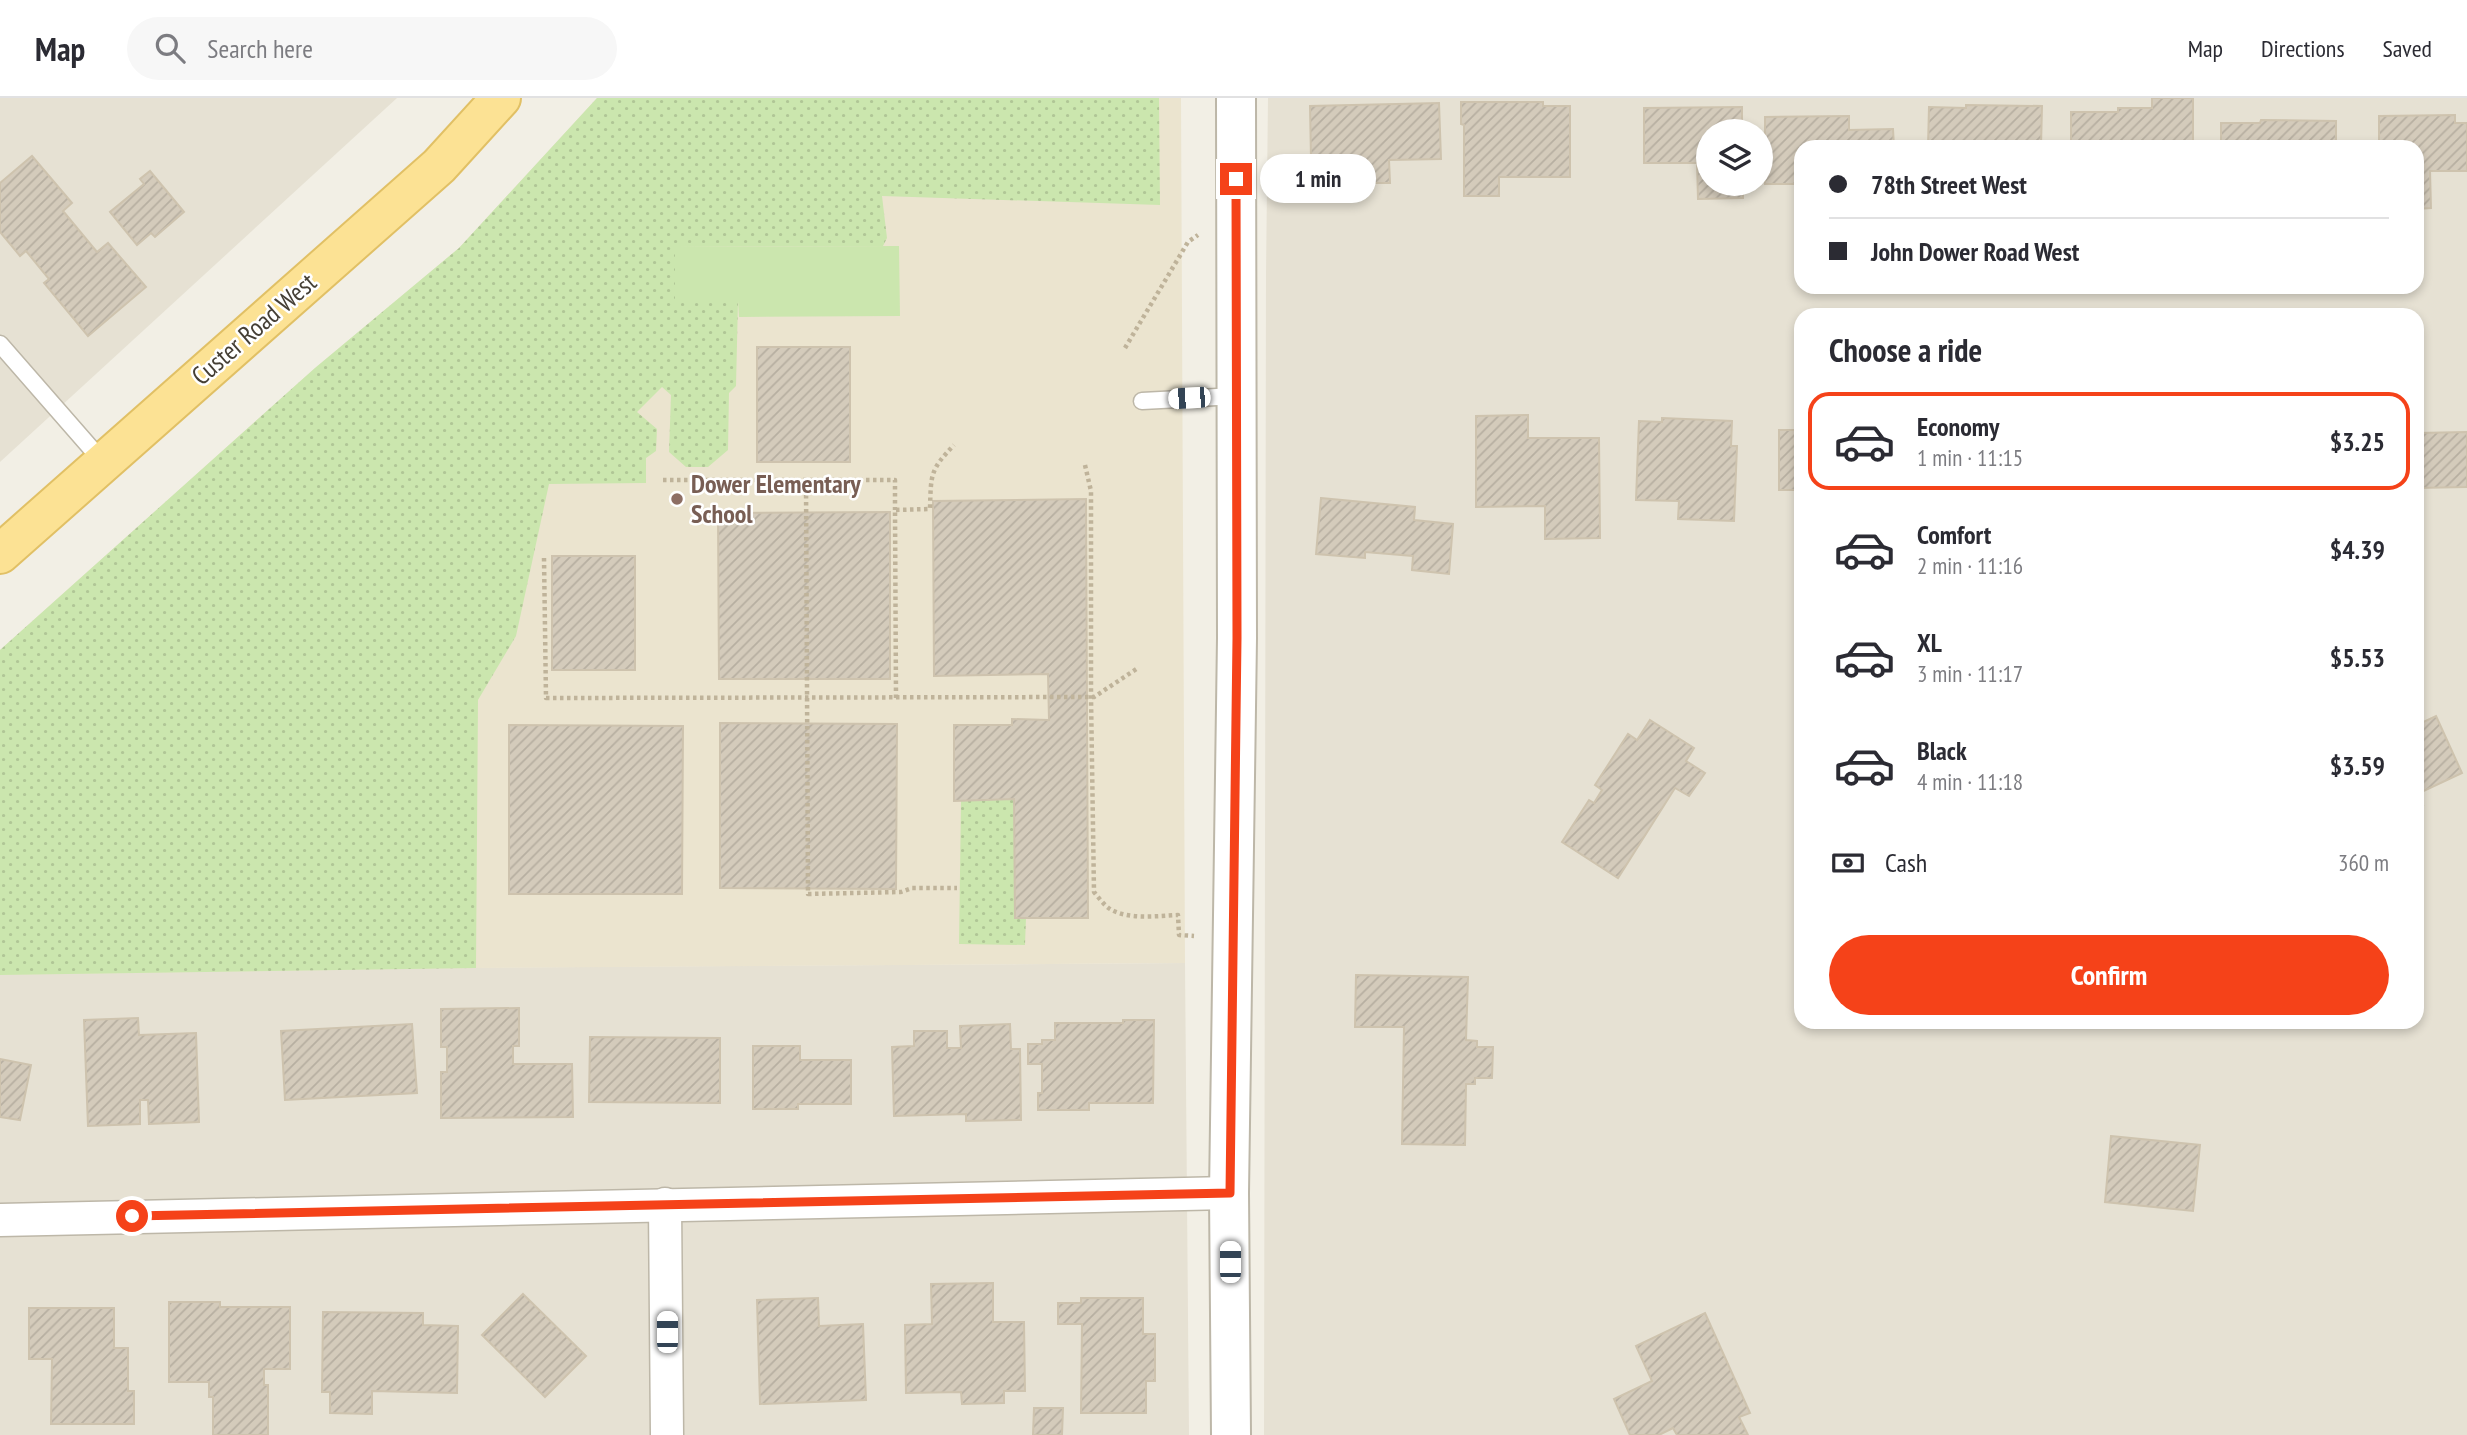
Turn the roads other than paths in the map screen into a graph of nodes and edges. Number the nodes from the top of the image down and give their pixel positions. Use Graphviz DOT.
graph roads {
  1 [pos="501,98"];
  2 [pos="1236,98"];
  3 [pos="0,344"];
  4 [pos="1236,396"];
  5 [pos="1142,401"];
  6 [pos="103,462"];
  7 [pos="0,554"];
  8 [pos="1230,1193"];
  9 [pos="665,1204"];
  10 [pos="0,1220"];
  11 [pos="667,1435"];
  12 [pos="1231,1435"];
  1 -- 6 [label="main road, Custer Road West"];
  2 -- 4 [label="street"];
  3 -- 6 [label="lane"];
  4 -- 5 [label="lane"];
  4 -- 8 [label="street"];
  6 -- 7 [label="main road, Custer Road West"];
  8 -- 9 [label="street"];
  8 -- 12 [label="street"];
  9 -- 10 [label="street"];
  9 -- 11 [label="street"];
}
